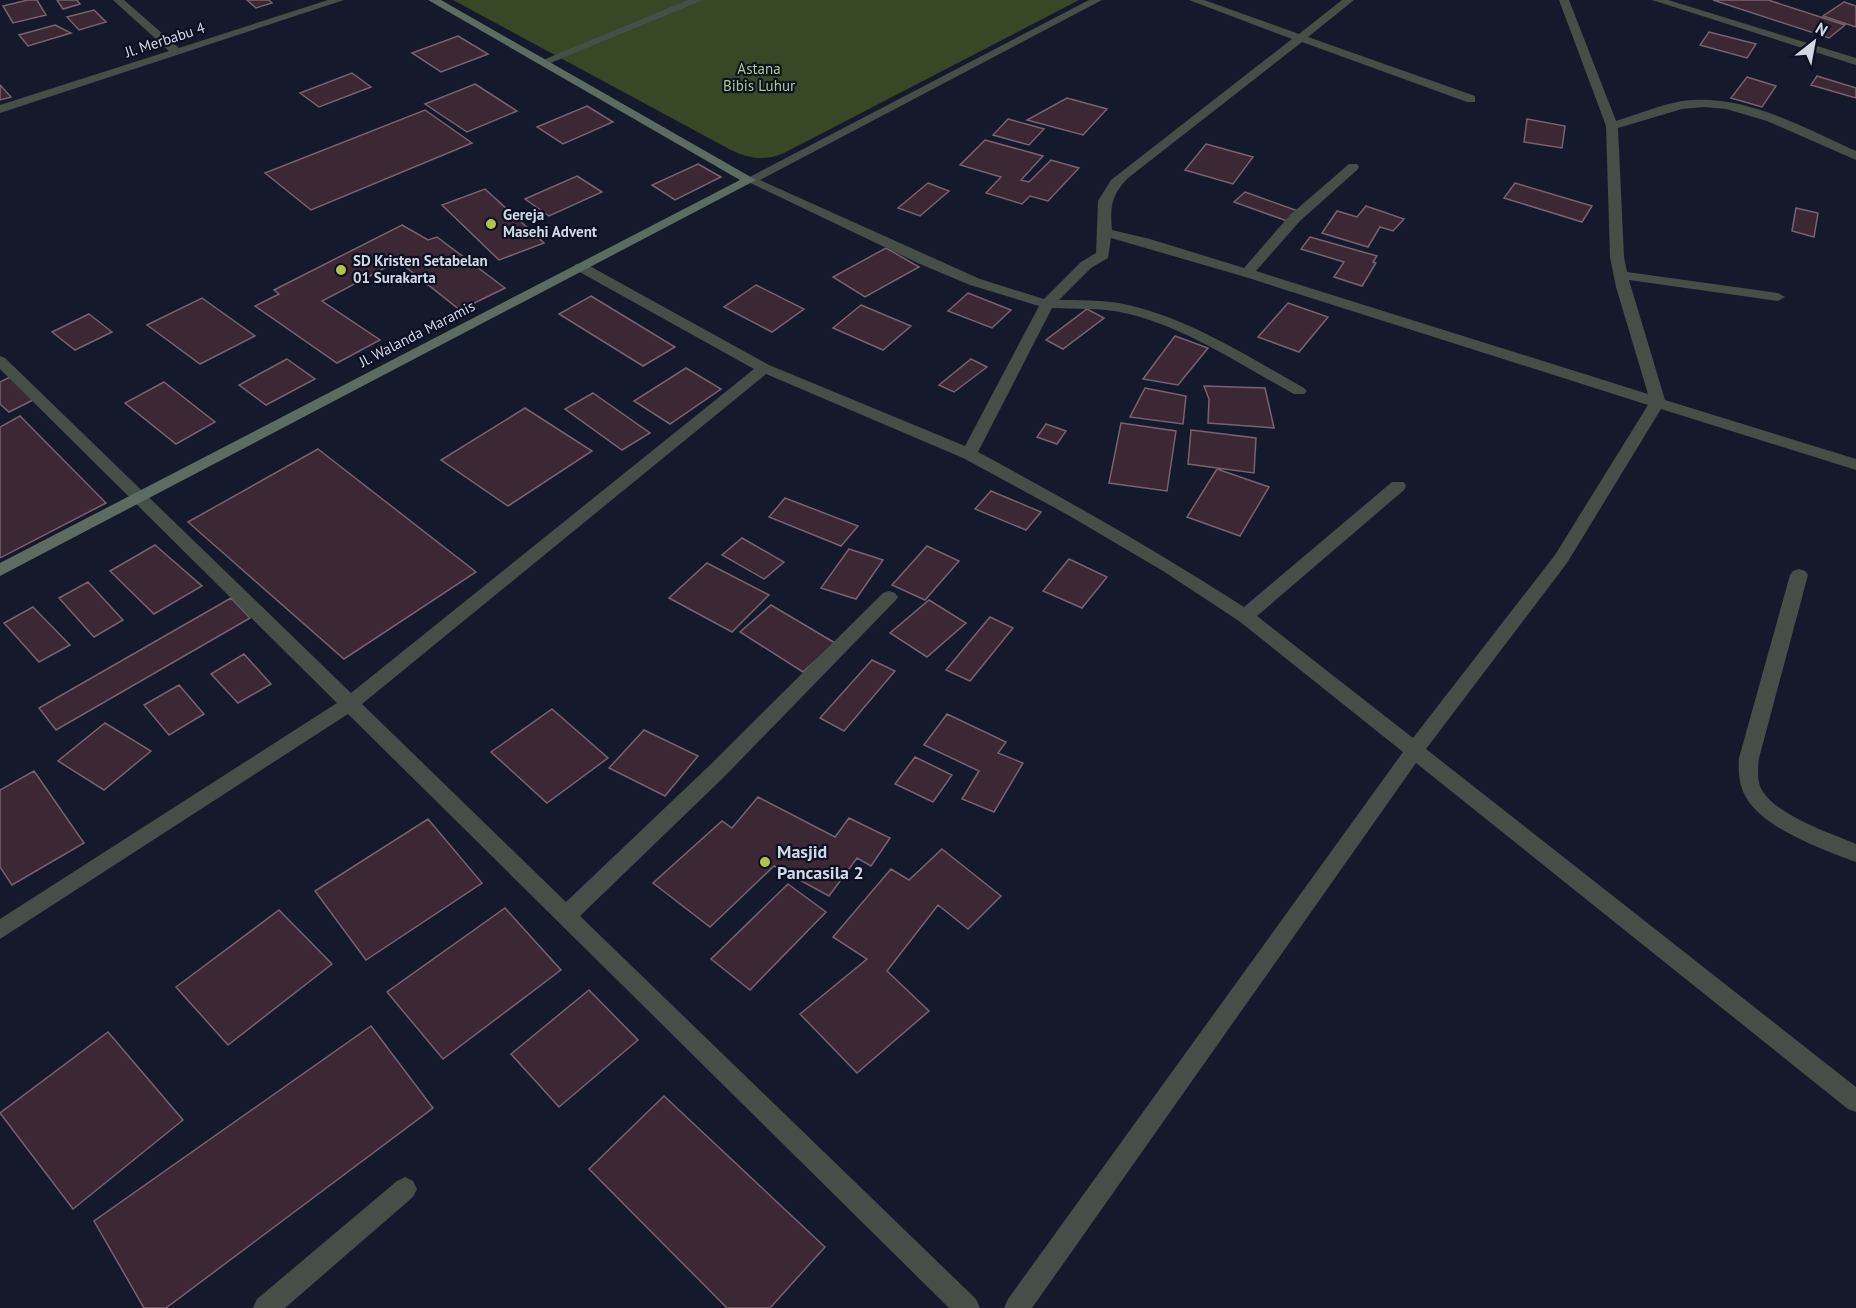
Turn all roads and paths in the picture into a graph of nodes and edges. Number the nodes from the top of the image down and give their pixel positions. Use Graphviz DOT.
graph roads {
  1 [pos="118,0"];
  2 [pos="339,0"];
  3 [pos="432,0"];
  4 [pos="698,0"];
  5 [pos="1097,0"];
  6 [pos="1194,0"];
  7 [pos="1349,0"];
  8 [pos="1564,0"];
  9 [pos="1657,0"];
  10 [pos="1299,38"];
  11 [pos="177,52"];
  12 [pos="1854,60"];
  13 [pos="544,62"];
  14 [pos="1471,99"];
  15 [pos="0,109"];
  16 [pos="1612,126"];
  17 [pos="1856,156"];
  18 [pos="1353,167"];
  19 [pos="750,180"];
  20 [pos="1105,233"];
  21 [pos="581,267"];
  22 [pos="1247,273"];
  23 [pos="1621,275"];
  24 [pos="1778,297"];
  25 [pos="1047,304"];
  26 [pos="0,361"];
  27 [pos="764,368"];
  28 [pos="1299,391"];
  29 [pos="1658,401"];
  30 [pos="969,454"];
  31 [pos="1856,465"];
  32 [pos="1398,486"];
  33 [pos="140,496"];
  34 [pos="0,570"];
  35 [pos="1799,574"];
  36 [pos="889,597"];
  37 [pos="1245,616"];
  38 [pos="351,703"];
  39 [pos="1414,751"];
  40 [pos="1856,854"];
  41 [pos="567,915"];
  42 [pos="0,930"];
  43 [pos="1856,1101"];
  44 [pos="405,1189"];
  45 [pos="266,1308"];
  46 [pos="967,1308"];
  47 [pos="1017,1308"];
  1 -- 11 [label="street"];
  2 -- 11 [label="street, Jl. Merbabu 4"];
  3 -- 13 [label="street"];
  4 -- 13 [label="street"];
  5 -- 19 [label="street"];
  6 -- 10 [label="street"];
  7 -- 10 [label="street"];
  8 -- 16 [label="street"];
  9 -- 12 [label="street"];
  10 -- 14 [label="street"];
  10 -- 20 [label="street"];
  11 -- 15 [label="street, Jl. Merbabu 4"];
  13 -- 19 [label="street"];
  16 -- 17 [label="street"];
  16 -- 23 [label="street"];
  18 -- 22 [label="street"];
  19 -- 21 [label="street, Jl. Walanda Maramis"];
  19 -- 25 [label="street"];
  20 -- 22 [label="street"];
  20 -- 25 [label="street"];
  21 -- 27 [label="street"];
  21 -- 33 [label="street, Jl. Walanda Maramis"];
  22 -- 29 [label="street"];
  23 -- 24 [label="street"];
  23 -- 29 [label="street"];
  25 -- 28 [label="street"];
  25 -- 30 [label="street"];
  26 -- 33 [label="street"];
  27 -- 30 [label="street"];
  27 -- 38 [label="street"];
  29 -- 31 [label="street"];
  29 -- 39 [label="street"];
  30 -- 37 [label="street"];
  32 -- 37 [label="street"];
  33 -- 34 [label="street, Jl. Walanda Maramis"];
  33 -- 38 [label="street"];
  35 -- 40 [label="street"];
  36 -- 41 [label="street"];
  37 -- 39 [label="street"];
  38 -- 41 [label="street"];
  38 -- 42 [label="street"];
  39 -- 43 [label="street"];
  39 -- 47 [label="street"];
  41 -- 46 [label="street"];
  44 -- 45 [label="street"];
}
